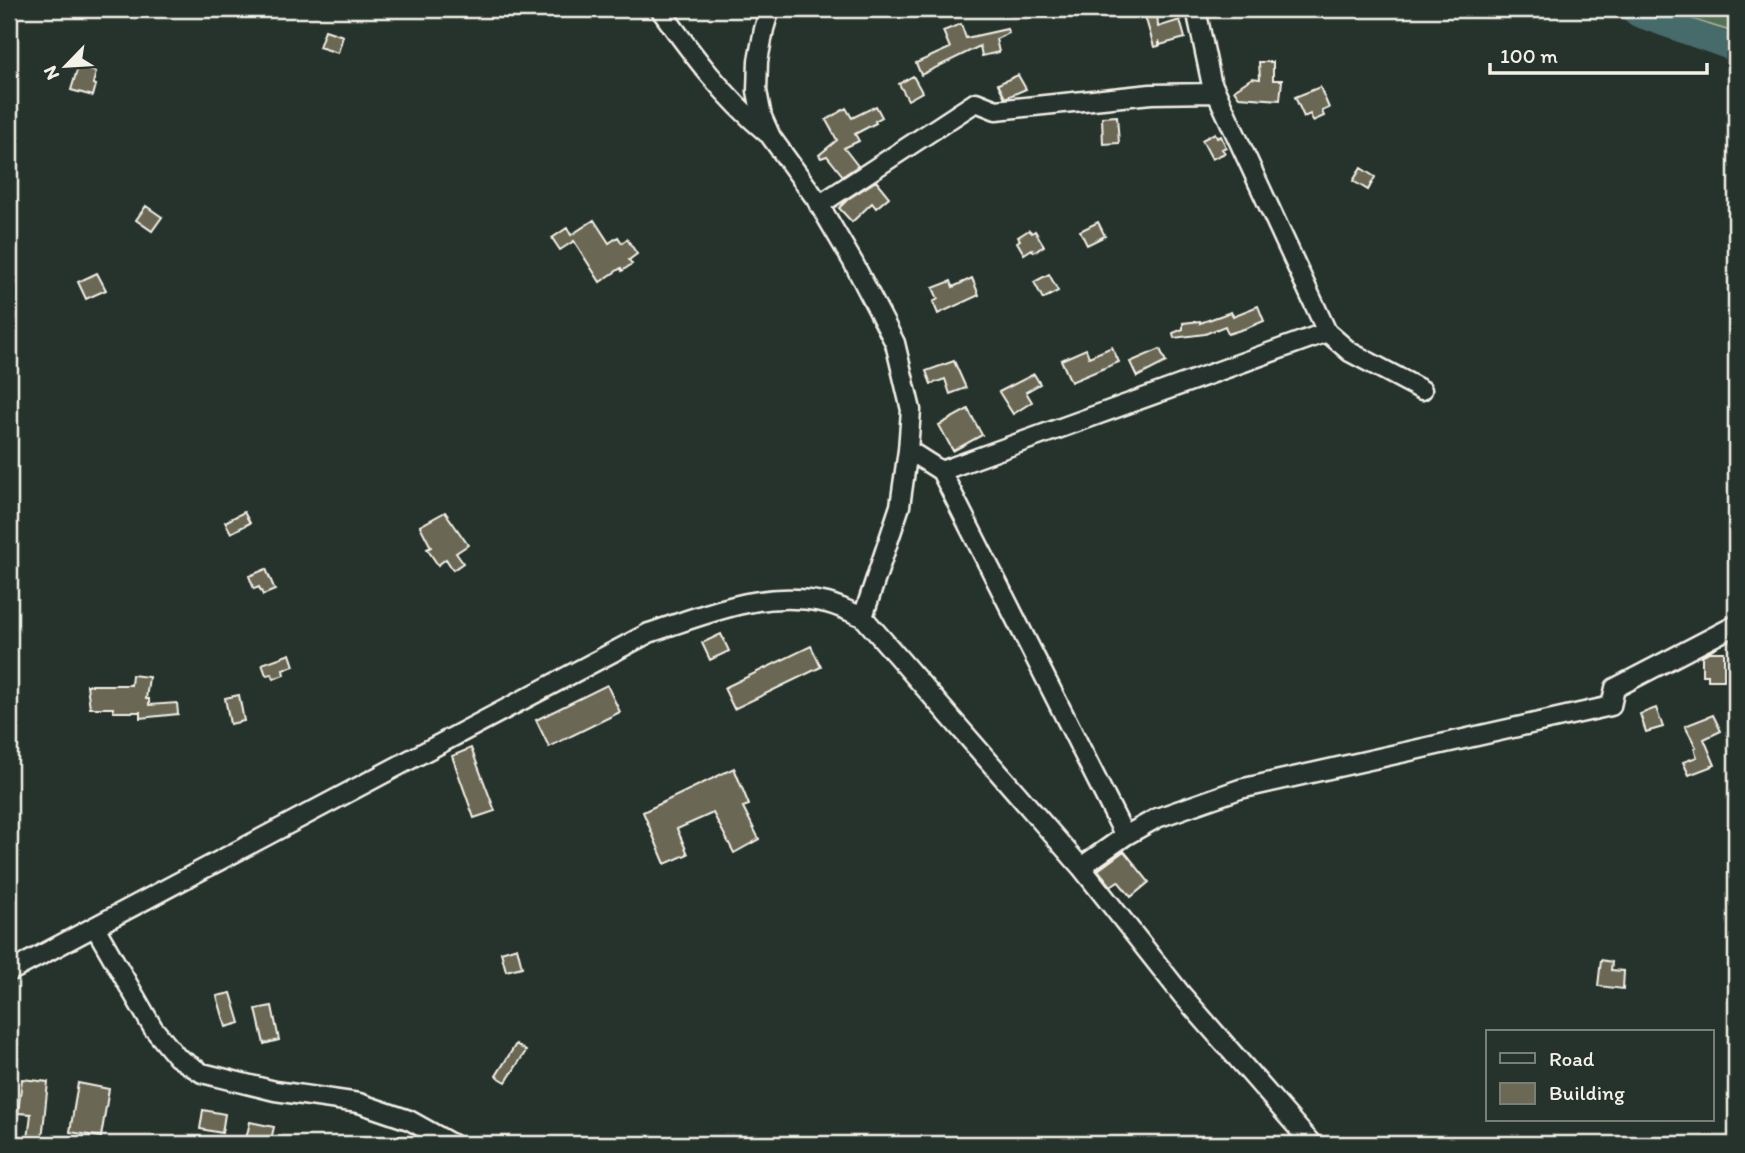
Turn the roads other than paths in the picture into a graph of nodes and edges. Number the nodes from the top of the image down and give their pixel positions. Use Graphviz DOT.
graph roads {
  1 [pos="660,9"];
  2 [pos="770,9"];
  3 [pos="1196,9"];
  4 [pos="1216,93"];
  5 [pos="771,137"];
  6 [pos="819,205"];
  7 [pos="1327,332"];
  8 [pos="1422,390"];
  9 [pos="908,450"];
  10 [pos="941,471"];
  11 [pos="863,617"];
  12 [pos="1736,625"];
  13 [pos="1125,836"];
  14 [pos="1081,867"];
  15 [pos="95,927"];
  16 [pos="9,972"];
  17 [pos="452,1144"];
  18 [pos="1312,1144"];
  1 -- 5 [label="street"];
  2 -- 5 [label="street"];
  3 -- 4 [label="street"];
  4 -- 6 [label="street"];
  4 -- 7 [label="street"];
  5 -- 6 [label="street"];
  6 -- 9 [label="street"];
  7 -- 8 [label="street"];
  7 -- 10 [label="street"];
  9 -- 10 [label="street"];
  9 -- 11 [label="street"];
  10 -- 13 [label="street"];
  11 -- 14 [label="street"];
  11 -- 15 [label="street"];
  12 -- 13 [label="street"];
  13 -- 14 [label="street"];
  14 -- 18 [label="street"];
  15 -- 16 [label="street"];
  15 -- 17 [label="street"];
}
